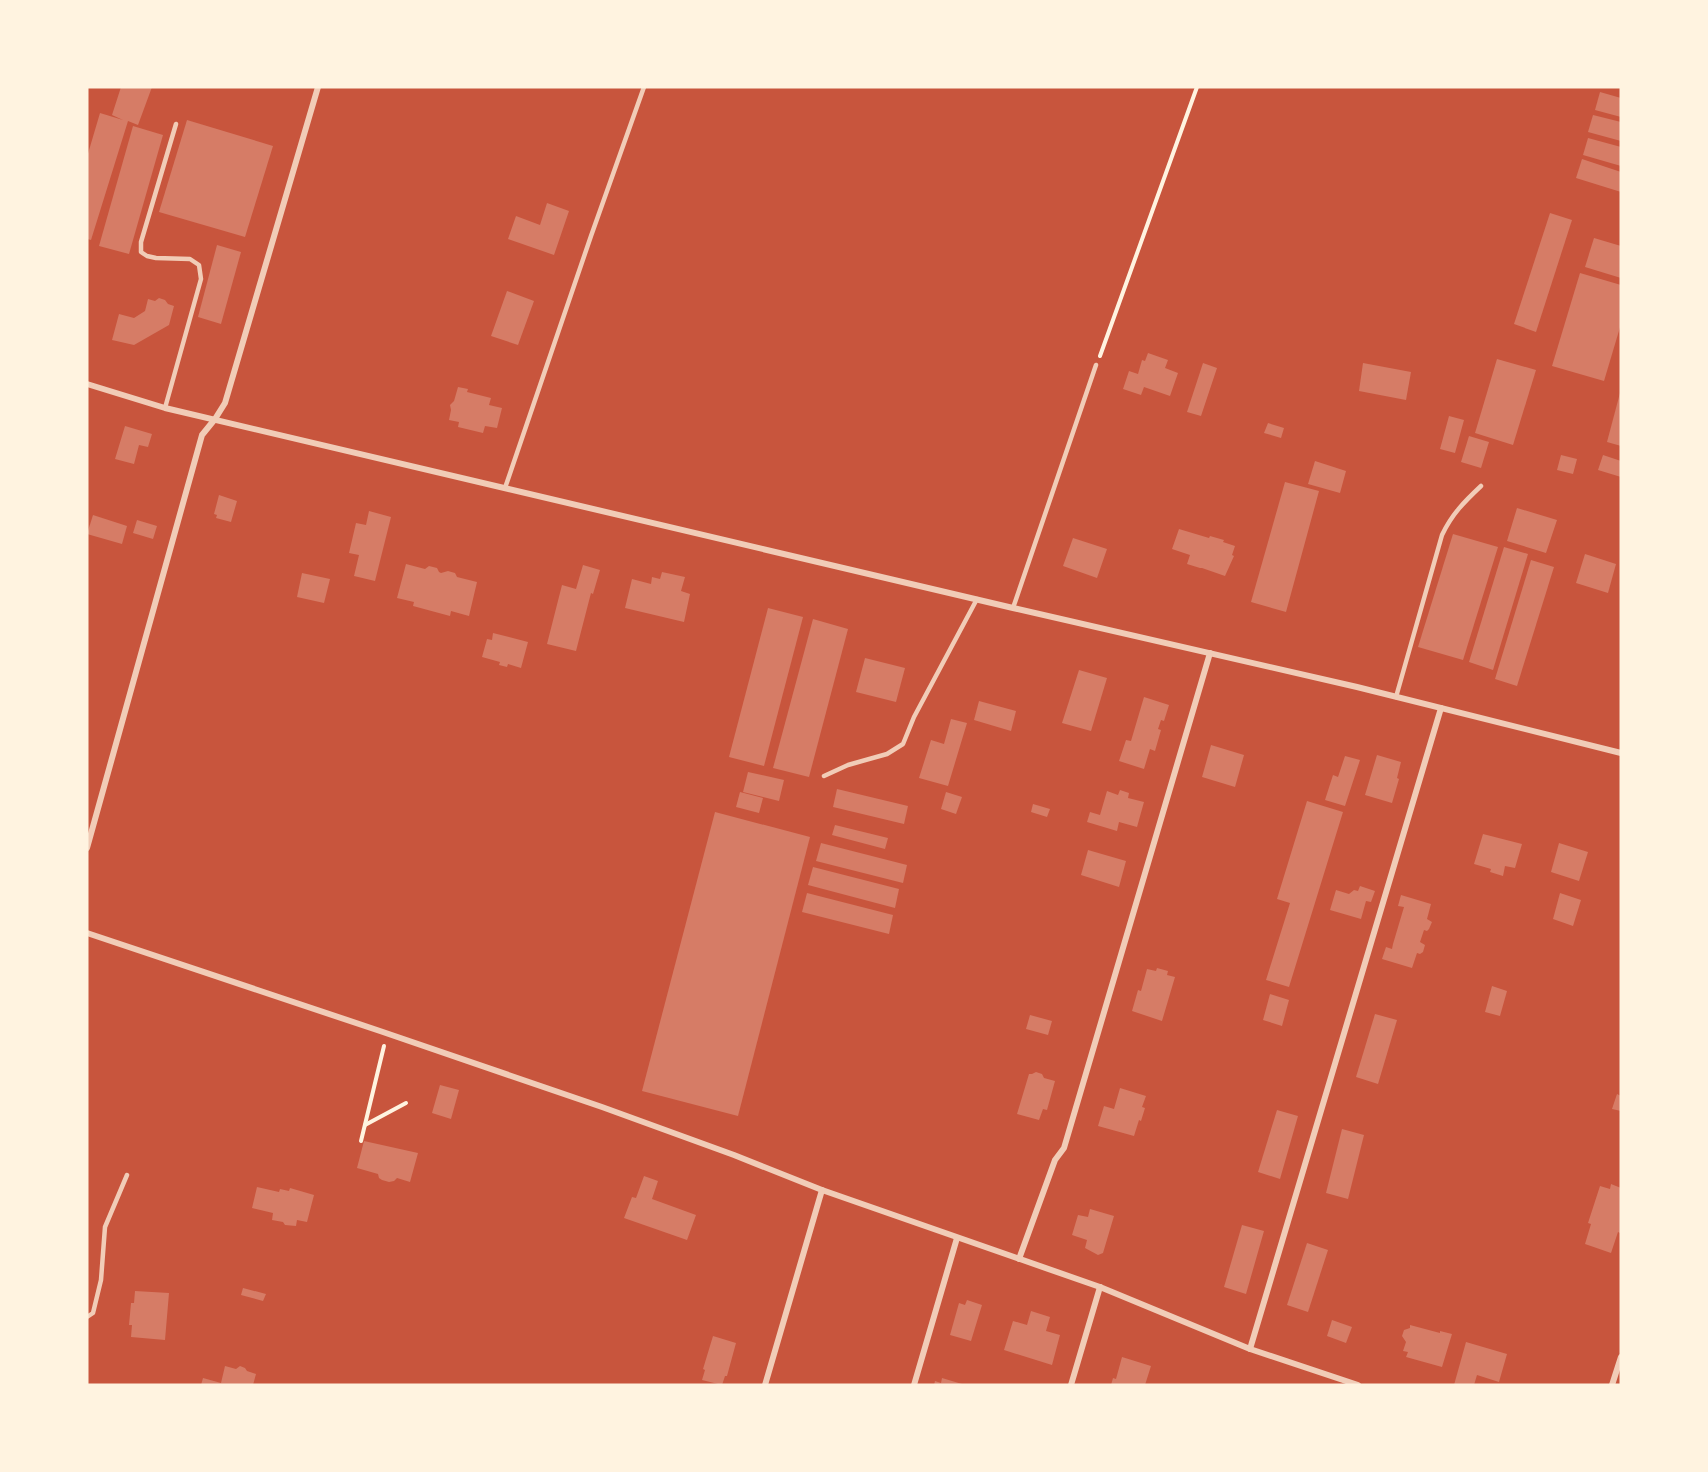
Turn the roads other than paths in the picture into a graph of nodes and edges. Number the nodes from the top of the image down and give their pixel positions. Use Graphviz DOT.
graph roads {
  1 [pos="318,87"];
  2 [pos="644,87"];
  3 [pos="176,124"];
  4 [pos="1096,365"];
  5 [pos="87,384"];
  6 [pos="165,408"];
  7 [pos="215,419"];
  8 [pos="1481,486"];
  9 [pos="505,488"];
  10 [pos="977,599"];
  11 [pos="1013,608"];
  12 [pos="1209,653"];
  13 [pos="1396,697"];
  14 [pos="1441,708"];
  15 [pos="1621,753"];
  16 [pos="824,777"];
  17 [pos="87,848"];
  18 [pos="87,933"];
  19 [pos="127,1175"];
  20 [pos="822,1190"];
  21 [pos="957,1238"];
  22 [pos="1019,1259"];
  23 [pos="1100,1287"];
  24 [pos="87,1317"];
  25 [pos="1250,1349"];
  26 [pos="1621,1357"];
  27 [pos="765,1385"];
  28 [pos="914,1385"];
  29 [pos="1071,1385"];
  30 [pos="1358,1385"];
  31 [pos="1612,1385"];
  1 -- 7 [label="street"];
  2 -- 9 [label="lane"];
  3 -- 6 [label="lane"];
  4 -- 11 [label="lane"];
  5 -- 6 [label="street"];
  6 -- 7 [label="street"];
  7 -- 9 [label="street"];
  7 -- 17 [label="street"];
  8 -- 13 [label="lane"];
  9 -- 10 [label="street"];
  10 -- 11 [label="street"];
  10 -- 16 [label="lane"];
  11 -- 12 [label="street"];
  12 -- 13 [label="street"];
  12 -- 22 [label="street"];
  13 -- 14 [label="street"];
  14 -- 15 [label="street"];
  14 -- 25 [label="street"];
  18 -- 20 [label="street"];
  19 -- 24 [label="lane"];
  20 -- 21 [label="street"];
  20 -- 27 [label="street"];
  21 -- 22 [label="street"];
  21 -- 28 [label="street"];
  22 -- 23 [label="street"];
  23 -- 25 [label="street"];
  23 -- 29 [label="street"];
  25 -- 30 [label="street"];
  26 -- 31 [label="street"];
}
